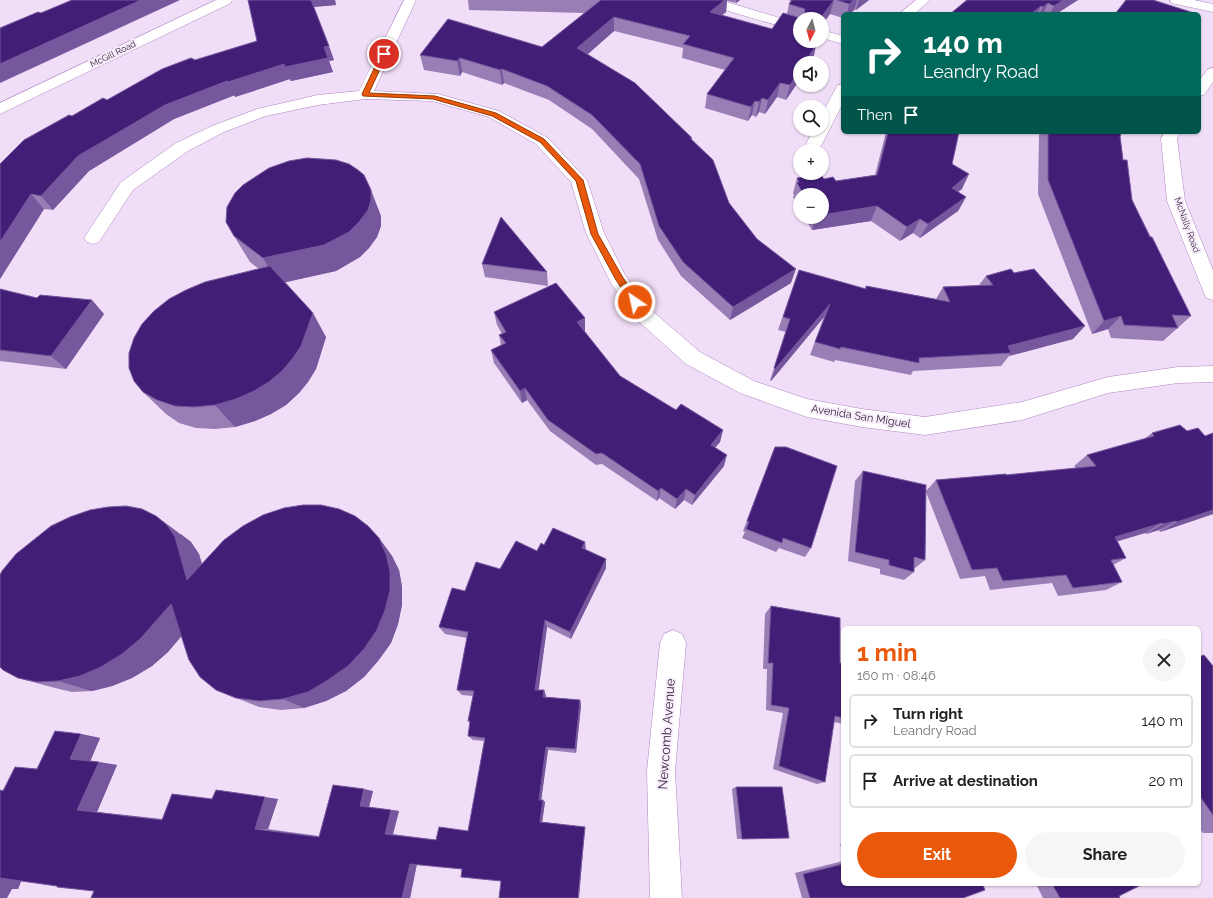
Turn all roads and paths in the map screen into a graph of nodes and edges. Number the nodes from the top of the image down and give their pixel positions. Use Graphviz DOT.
graph roads {
  1 [pos="226,0"];
  2 [pos="410,0"];
  3 [pos="706,0"];
  4 [pos="924,0"];
  5 [pos="1176,0"];
  6 [pos="1213,8"];
  7 [pos="909,12"];
  8 [pos="793,26"];
  9 [pos="829,36"];
  10 [pos="841,39"];
  11 [pos="1213,72"];
  12 [pos="1201,89"];
  13 [pos="841,92"];
  14 [pos="365,94"];
  15 [pos="1201,97"];
  16 [pos="1213,101"];
  17 [pos="0,109"];
  18 [pos="1172,134"];
  19 [pos="814,144"];
  20 [pos="93,238"];
  21 [pos="1213,293"];
  22 [pos="1213,374"];
  23 [pos="673,643"];
  24 [pos="666,898"];
  1 -- 17 [label="street, McGill Road"];
  2 -- 14 [label="street"];
  3 -- 8 [label="street"];
  4 -- 7 [label="street"];
  5 -- 6 [label="street"];
  9 -- 10 [label="street"];
  11 -- 12 [label="street"];
  13 -- 19 [label="street"];
  14 -- 20 [label="street, Avenida San Miguel"];
  14 -- 22 [label="street, Avenida San Miguel"];
  15 -- 16 [label="street"];
  18 -- 21 [label="street, McNally Road"];
  23 -- 24 [label="street, Newcomb Avenue"];
}
